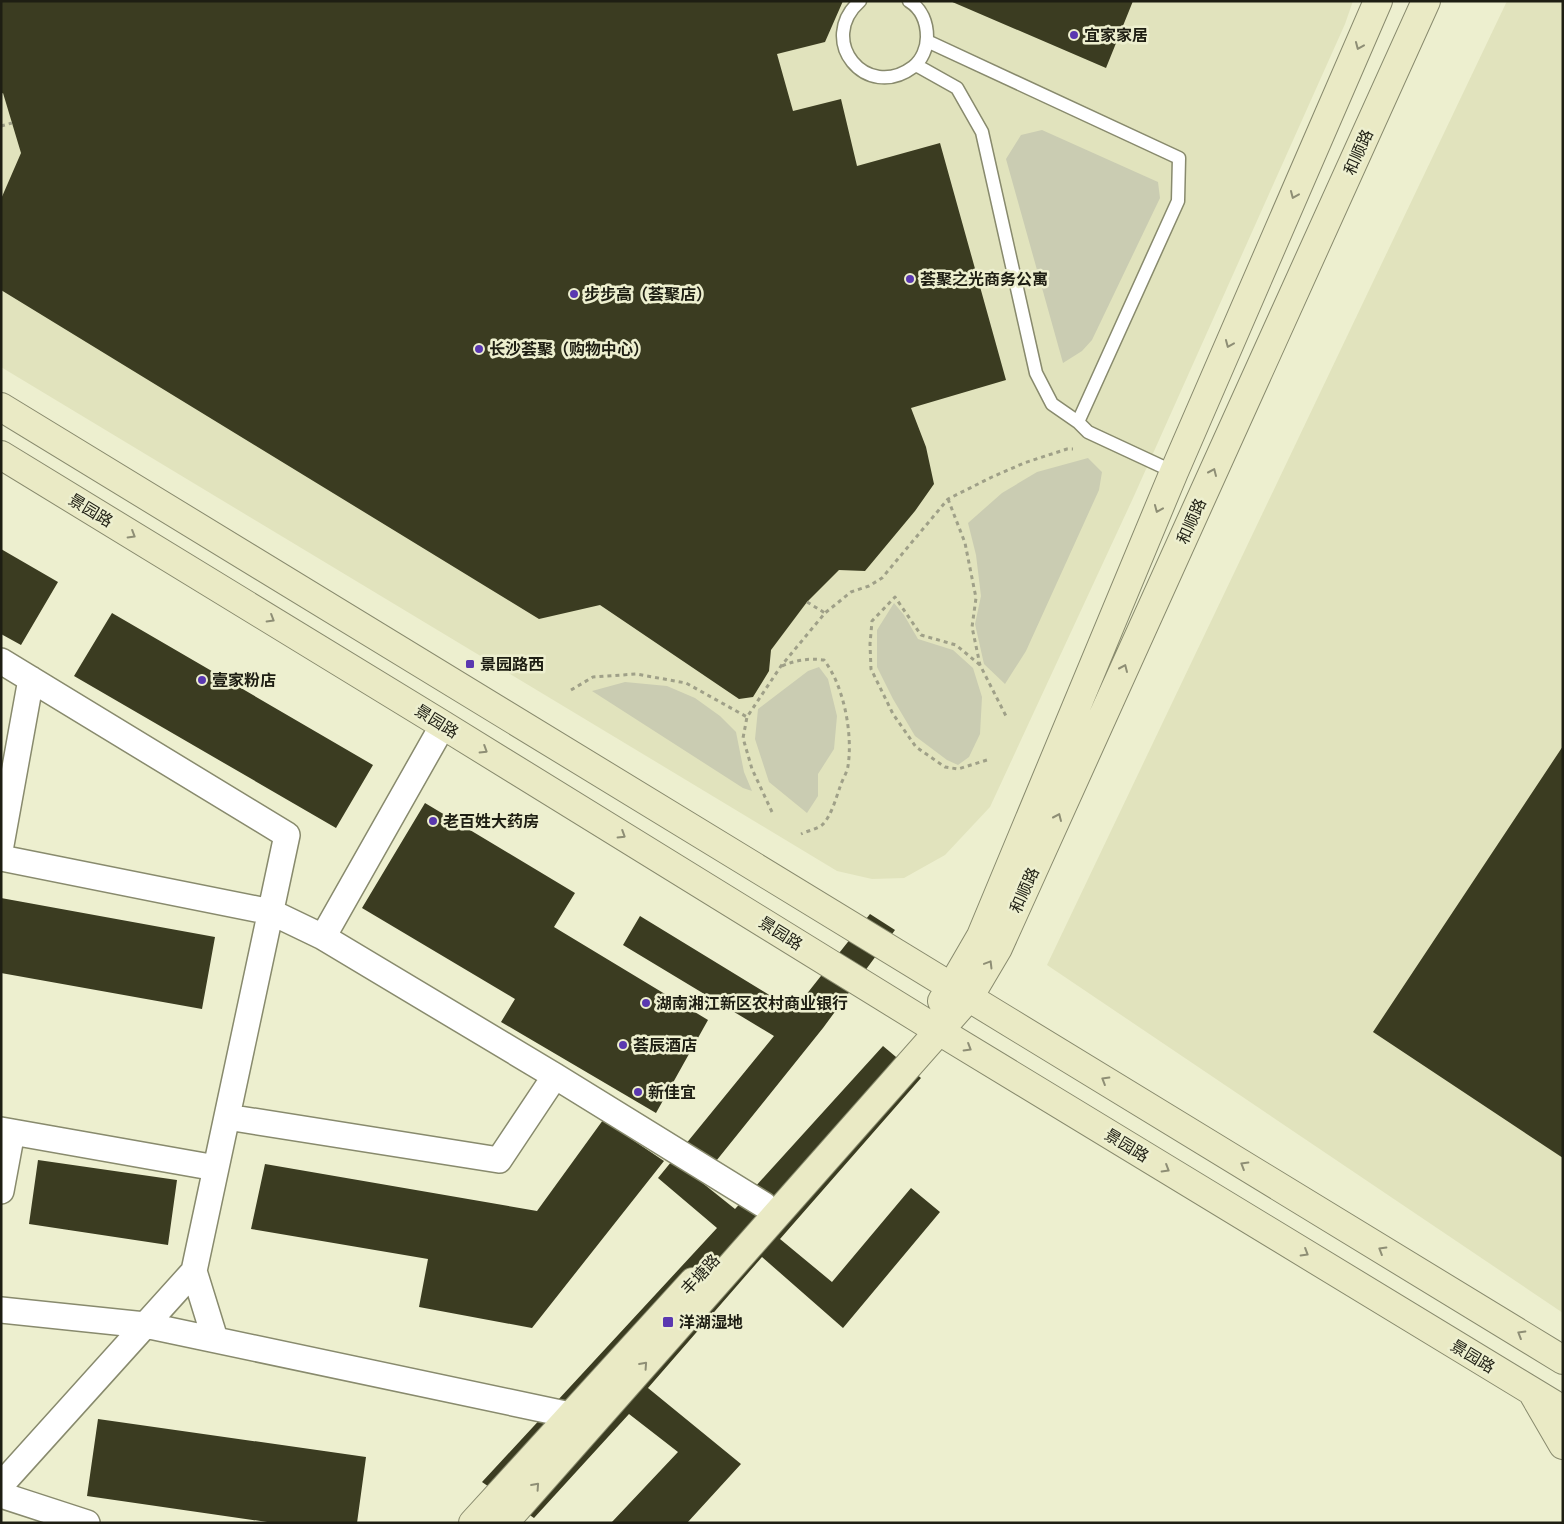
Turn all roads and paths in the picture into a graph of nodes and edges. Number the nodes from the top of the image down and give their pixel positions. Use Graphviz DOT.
graph roads {
  1 [pos="860,1"];
  2 [pos="909,1"];
  3 [pos="1378,1"];
  4 [pos="1426,1"];
  5 [pos="927,41"];
  6 [pos="916,65"];
  7 [pos="12,123"];
  8 [pos="1,126"];
  9 [pos="1,406"];
  10 [pos="1078,422"];
  11 [pos="1075,449"];
  12 [pos="1,454"];
  13 [pos="1174,472"];
  14 [pos="948,499"];
  15 [pos="807,602"];
  16 [pos="825,613"];
  17 [pos="1,661"];
  18 [pos="781,666"];
  19 [pos="980,666"];
  20 [pos="31,679"];
  21 [pos="570,690"];
  22 [pos="1006,716"];
  23 [pos="747,717"];
  24 [pos="443,725"];
  25 [pos="987,760"];
  26 [pos="772,812"];
  27 [pos="801,834"];
  28 [pos="1,845"];
  29 [pos="1,858"];
  30 [pos="271,912"];
  31 [pos="323,938"];
  32 [pos="960,992"];
  33 [pos="933,1028"];
  34 [pos="555,1076"];
  35 [pos="227,1118"];
  36 [pos="7,1131"];
  37 [pos="216,1168"];
  38 [pos="1,1191"];
  39 [pos="764,1205"];
  40 [pos="194,1271"];
  41 [pos="1,1310"];
  42 [pos="145,1325"];
  43 [pos="215,1339"];
  44 [pos="1563,1360"];
  45 [pos="1532,1391"];
  46 [pos="1563,1410"];
  47 [pos="570,1415"];
  48 [pos="1563,1445"];
  49 [pos="1,1485"];
  50 [pos="1,1495"];
  51 [pos="86,1523"];
  52 [pos="473,1523"];
  53 [pos="504,1523"];
  1 -- 6 [label="lane"];
  2 -- 5 [label="lane"];
  3 -- 13 [label="main road, 和顺路, one-way"];
  32 -- 4 [label="main road, 和顺路, one-way"];
  5 -- 6 [label="lane"];
  5 -- 10 [label="lane"];
  6 -- 10 [label="lane"];
  7 -- 8 [label="path"];
  9 -- 32 [label="main road"];
  10 -- 13 [label="lane"];
  11 -- 14 [label="path"];
  12 -- 24 [label="main road, 景园路, one-way"];
  13 -- 32 [label="main road, 和顺路, one-way"];
  14 -- 16 [label="path"];
  14 -- 19 [label="path"];
  15 -- 16 [label="path"];
  16 -- 18 [label="path"];
  17 -- 20 [label="street"];
  18 -- 23 [label="path"];
  18 -- 27 [label="path"];
  19 -- 22 [label="path"];
  19 -- 25 [label="path"];
  20 -- 28 [label="street"];
  20 -- 30 [label="street"];
  21 -- 23 [label="path"];
  23 -- 26 [label="path"];
  24 -- 31 [label="street"];
  24 -- 33 [label="main road, 景园路, one-way"];
  29 -- 30 [label="street"];
  30 -- 31 [label="street"];
  30 -- 35 [label="street"];
  31 -- 34 [label="street"];
  32 -- 33 [label="main road, 和顺路"];
  44 -- 32 [label="main road, one-way"];
  33 -- 39 [label="main road, 丰塘路"];
  33 -- 45 [label="main road, 景园路, one-way"];
  53 -- 33 [label="main road, one-way"];
  34 -- 35 [label="street"];
  34 -- 39 [label="street"];
  35 -- 37 [label="street"];
  36 -- 37 [label="street"];
  36 -- 38 [label="street"];
  37 -- 40 [label="street"];
  39 -- 47 [label="main road, 丰塘路"];
  40 -- 42 [label="street"];
  40 -- 43 [label="street"];
  41 -- 42 [label="street"];
  42 -- 43 [label="street"];
  42 -- 49 [label="street"];
  43 -- 47 [label="street"];
  45 -- 46 [label="main road, 景园路"];
  45 -- 48 [label="main road"];
  47 -- 52 [label="main road, 丰塘路"];
  50 -- 51 [label="street"];
}
